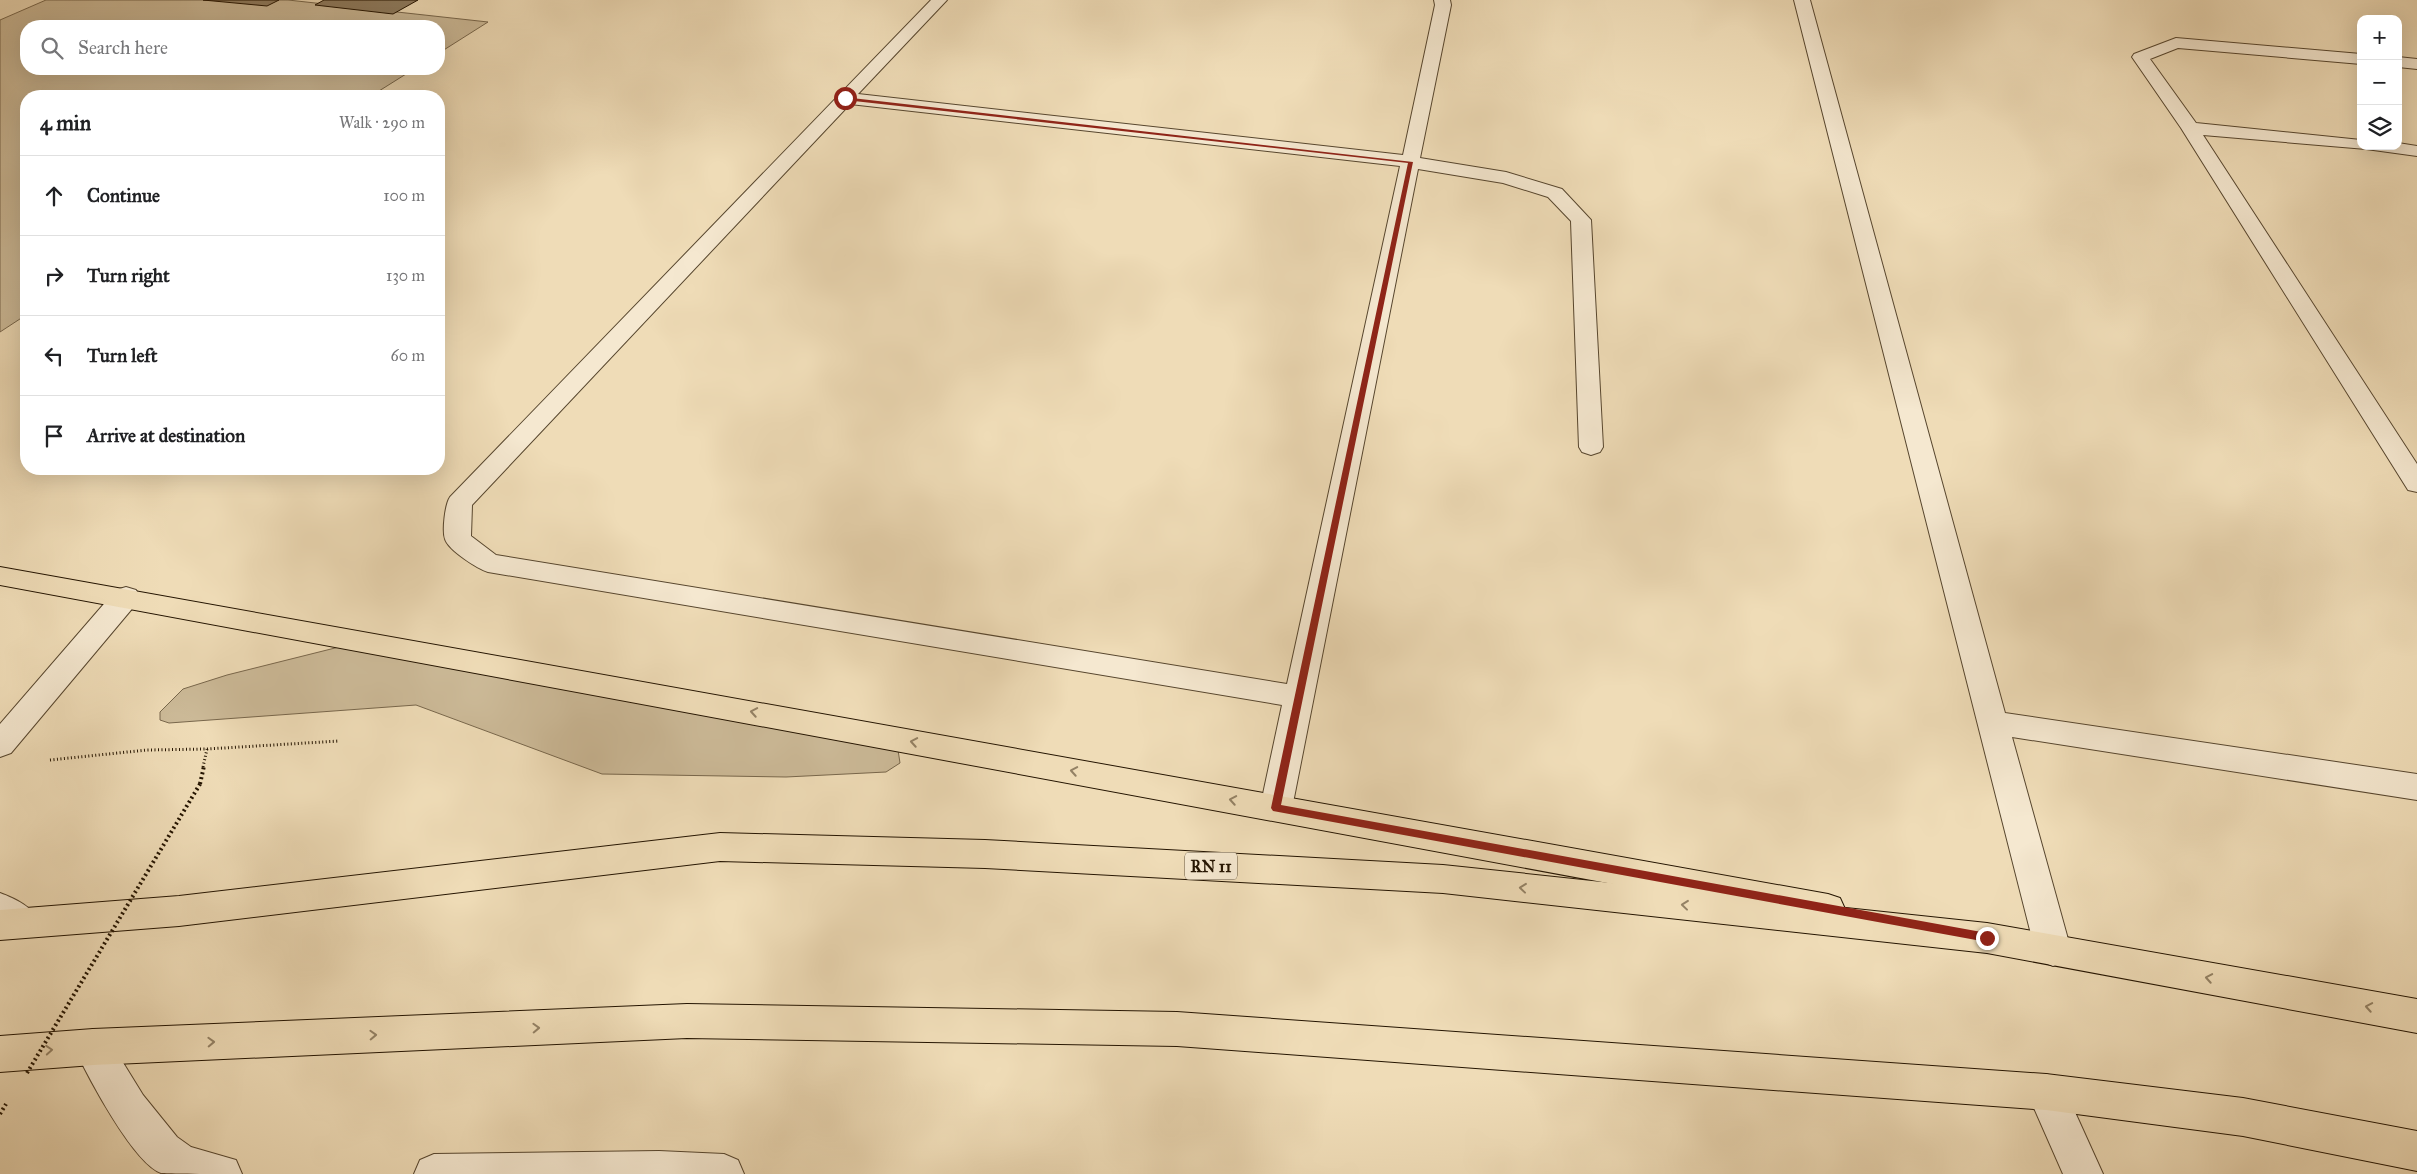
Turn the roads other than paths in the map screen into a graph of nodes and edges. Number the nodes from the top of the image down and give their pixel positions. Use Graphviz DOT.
graph roads {
  1 [pos="939,0"];
  2 [pos="1442,0"];
  3 [pos="1802,0"];
  4 [pos="2357,59"];
  5 [pos="2402,62"];
  6 [pos="2417,64"];
  7 [pos="845,98"];
  8 [pos="2190,128"];
  9 [pos="2357,145"];
  10 [pos="2402,149"];
  11 [pos="2417,151"];
  12 [pos="1411,162"];
  13 [pos="1591,447"];
  14 [pos="2417,484"];
  15 [pos="0,576"];
  16 [pos="126,597"];
  17 [pos="1299,697"];
  18 [pos="1994,723"];
  19 [pos="0,745"];
  20 [pos="2417,788"];
  21 [pos="1276,808"];
  22 [pos="8,919"];
  23 [pos="1987,938"];
  24 [pos="2053,950"];
  25 [pos="2417,1016"];
  26 [pos="93,1047"];
  27 [pos="14,1063"];
  28 [pos="2046,1092"];
  29 [pos="2417,1151"];
  30 [pos="659,1172"];
  31 [pos="222,1174"];
  32 [pos="434,1174"];
  33 [pos="724,1174"];
  34 [pos="2083,1174"];
  1 -- 7 [label="street"];
  2 -- 12 [label="street"];
  3 -- 18 [label="street"];
  4 -- 8 [label="street"];
  5 -- 6 [label="street"];
  7 -- 12 [label="street"];
  7 -- 17 [label="street"];
  8 -- 9 [label="street"];
  8 -- 14 [label="street"];
  10 -- 11 [label="street"];
  12 -- 13 [label="street"];
  12 -- 17 [label="street"];
  15 -- 16 [label="main road"];
  16 -- 19 [label="street"];
  21 -- 16 [label="main road, one-way"];
  17 -- 21 [label="street"];
  18 -- 20 [label="street"];
  18 -- 24 [label="street"];
  21 -- 23 [label="main road"];
  23 -- 22 [label="main road, RN 11, one-way"];
  23 -- 24 [label="main road, RN 11"];
  25 -- 24 [label="main road, RN 11, one-way"];
  27 -- 26 [label="main road, one-way"];
  26 -- 28 [label="main road, one-way"];
  26 -- 31 [label="street"];
  28 -- 29 [label="main road"];
  28 -- 34 [label="street"];
  30 -- 32 [label="street"];
  30 -- 33 [label="street"];
}
